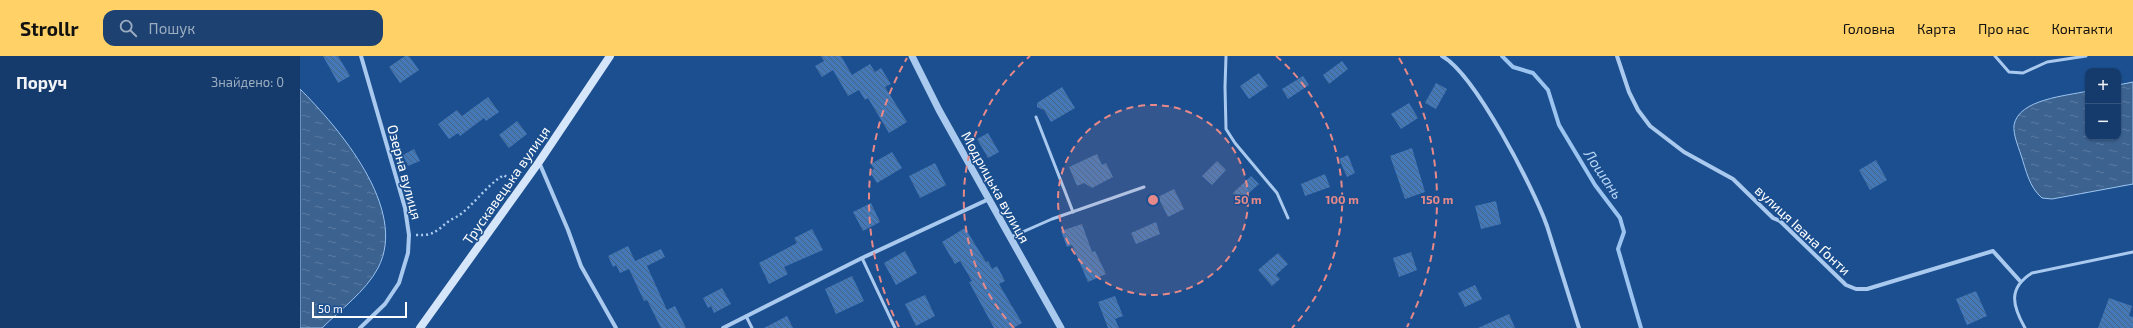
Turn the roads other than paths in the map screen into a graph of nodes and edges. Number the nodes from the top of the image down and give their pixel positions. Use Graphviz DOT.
graph roads {
  1 [pos="362,56"];
  2 [pos="610,56"];
  3 [pos="912,56"];
  4 [pos="1226,56"];
  5 [pos="1442,56"];
  6 [pos="1617,56"];
  7 [pos="1995,56"];
  8 [pos="2086,56"];
  9 [pos="1036,117"];
  10 [pos="539,162"];
  11 [pos="1144,187"];
  12 [pos="989,199"];
  13 [pos="1073,212"];
  14 [pos="1288,218"];
  15 [pos="1010,238"];
  16 [pos="2133,252"];
  17 [pos="862,258"];
  18 [pos="2020,281"];
  19 [pos="746,316"];
  20 [pos="360,328"];
  21 [pos="420,328"];
  22 [pos="616,328"];
  23 [pos="723,328"];
  24 [pos="752,328"];
  25 [pos="895,328"];
  26 [pos="1061,328"];
  27 [pos="1579,328"];
  28 [pos="2024,328"];
  1 -- 20 [label="street, Озерна вулиця"];
  2 -- 10 [label="main road, Трускавецька вулиця"];
  3 -- 12 [label="street, Модрицька вулиця"];
  4 -- 14 [label="lane"];
  5 -- 27 [label="street"];
  6 -- 18 [label="street, вулиця Івана Ґонти"];
  7 -- 8 [label="lane"];
  9 -- 13 [label="lane"];
  10 -- 21 [label="main road, Трускавецька вулиця"];
  10 -- 22 [label="street"];
  11 -- 13 [label="lane"];
  12 -- 15 [label="street, Модрицька вулиця"];
  12 -- 17 [label="street"];
  13 -- 15 [label="lane"];
  15 -- 26 [label="street, Модрицька вулиця"];
  16 -- 18 [label="lane"];
  17 -- 19 [label="street"];
  17 -- 25 [label="lane"];
  18 -- 28 [label="lane"];
  19 -- 23 [label="street"];
  19 -- 24 [label="lane"];
}
